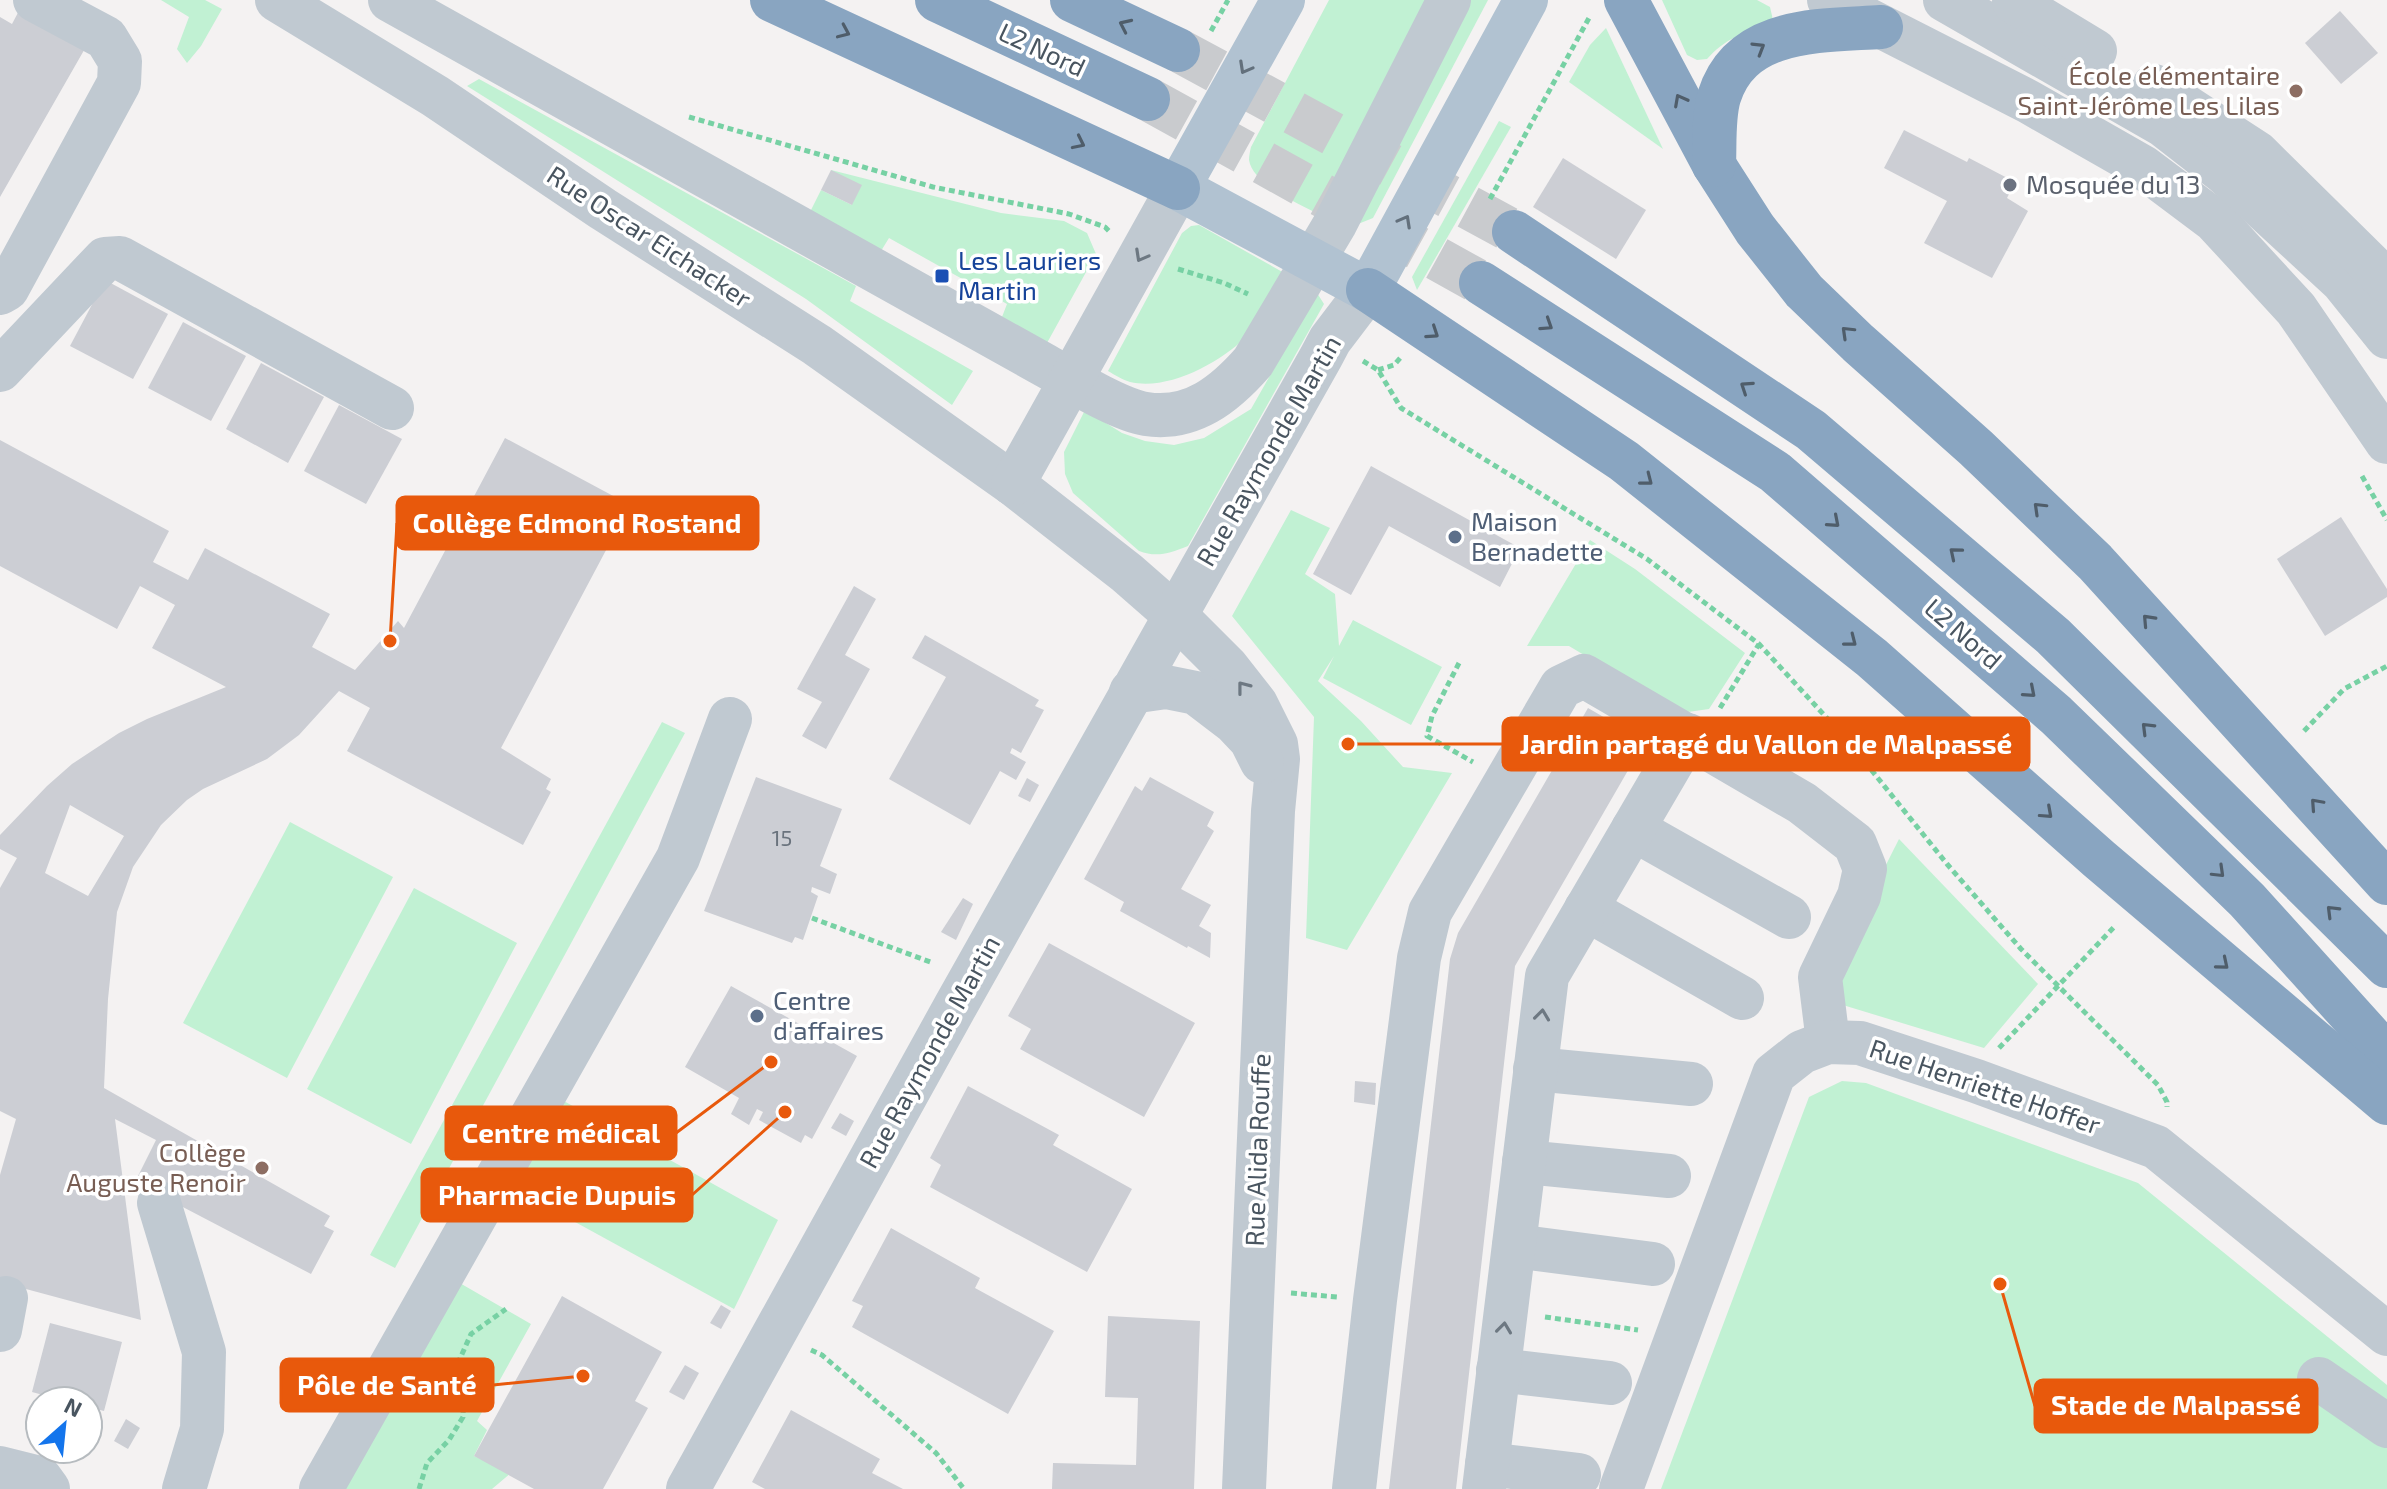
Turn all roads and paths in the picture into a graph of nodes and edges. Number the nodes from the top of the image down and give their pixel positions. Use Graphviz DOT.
graph roads {
  1 [pos="35,0"];
  2 [pos="277,0"];
  3 [pos="390,0"];
  4 [pos="772,0"];
  5 [pos="937,0"];
  6 [pos="1072,0"];
  7 [pos="1283,0"];
  8 [pos="1449,0"];
  9 [pos="1526,0"];
  10 [pos="1829,0"];
  11 [pos="1945,0"];
  12 [pos="2014,1"];
  13 [pos="1610,4"];
  14 [pos="1881,27"];
  15 [pos="1178,50"];
  16 [pos="1148,99"];
  17 [pos="688,117"];
  18 [pos="1714,165"];
  19 [pos="1178,188"];
  20 [pos="1499,222"];
  21 [pos="1119,240"];
  22 [pos="1314,261"];
  23 [pos="1166,266"];
  24 [pos="2387,281"];
  25 [pos="1481,283"];
  26 [pos="1368,290"];
  27 [pos="0,293"];
  28 [pos="1255,298"];
  29 [pos="2387,337"];
  30 [pos="1404,354"];
  31 [pos="1356,357"];
  32 [pos="0,370"];
  33 [pos="1378,370"];
  34 [pos="1071,380"];
  35 [pos="392,408"];
  36 [pos="2387,442"];
  37 [pos="1013,484"];
  38 [pos="1175,615"];
  39 [pos="1759,644"];
  40 [pos="1459,663"];
  41 [pos="2387,666"];
  42 [pos="2344,689"];
  43 [pos="1131,692"];
  44 [pos="730,719"];
  45 [pos="1694,738"];
  46 [pos="1506,779"];
  47 [pos="1273,811"];
  48 [pos="1633,829"];
  49 [pos="2387,883"];
  50 [pos="1586,909"];
  51 [pos="1789,917"];
  52 [pos="812,918"];
  53 [pos="2387,966"];
  54 [pos="2072,971"];
  55 [pos="971,979"];
  56 [pos="2059,986"];
  57 [pos="1742,998"];
  58 [pos="1828,1042"];
  59 [pos="2387,1055"];
  60 [pos="1989,1058"];
  61 [pos="1535,1069"];
  62 [pos="1691,1084"];
  63 [pos="2387,1103"];
  64 [pos="2156,1147"];
  65 [pos="1524,1162"];
  66 [pos="1669,1176"];
  67 [pos="159,1203"];
  68 [pos="1514,1246"];
  69 [pos="1653,1264"];
  70 [pos="506,1309"];
  71 [pos="1506,1312"];
  72 [pos="776,1330"];
  73 [pos="2387,1334"];
  74 [pos="1675,1339"];
  75 [pos="1498,1370"];
  76 [pos="2319,1379"];
  77 [pos="1610,1383"];
  78 [pos="2387,1426"];
  79 [pos="0,1468"];
  80 [pos="1579,1475"];
  81 [pos="1486,1476"];
  82 [pos="48,1489"];
  83 [pos="184,1489"];
  84 [pos="321,1489"];
  85 [pos="419,1489"];
  86 [pos="688,1489"];
  87 [pos="964,1489"];
  88 [pos="1244,1489"];
  89 [pos="1354,1489"];
  90 [pos="1621,1489"];
  1 -- 27 [label="street"];
  2 -- 37 [label="street, Rue Oscar Eichacker"];
  3 -- 34 [label="street"];
  4 -- 19 [label="highway, one-way"];
  5 -- 16 [label="highway, L2 Nord"];
  15 -- 6 [label="highway, one-way"];
  7 -- 19 [label="main road, one-way"];
  8 -- 22 [label="street"];
  26 -- 9 [label="main road, one-way"];
  10 -- 14 [label="street"];
  11 -- 29 [label="street"];
  12 -- 24 [label="street"];
  18 -- 13 [label="highway, one-way"];
  13 -- 20 [label="path"];
  18 -- 14 [label="highway, one-way"];
  14 -- 36 [label="street"];
  17 -- 21 [label="path"];
  49 -- 18 [label="highway, one-way"];
  19 -- 22 [label="main road"];
  19 -- 34 [label="street, one-way"];
  53 -- 20 [label="highway, one-way"];
  22 -- 26 [label="main road"];
  22 -- 34 [label="street"];
  23 -- 28 [label="path"];
  25 -- 59 [label="highway, L2 Nord, one-way"];
  26 -- 38 [label="street, Rue Raymonde Martin"];
  26 -- 63 [label="highway, one-way"];
  30 -- 33 [label="path"];
  31 -- 33 [label="path"];
  32 -- 35 [label="street"];
  33 -- 39 [label="path"];
  34 -- 37 [label="street"];
  37 -- 38 [label="street"];
  38 -- 43 [label="street, Rue Raymonde Martin"];
  47 -- 38 [label="street, Rue Alida Rouffe, one-way"];
  39 -- 45 [label="path"];
  39 -- 56 [label="path"];
  40 -- 46 [label="path"];
  41 -- 42 [label="path"];
  43 -- 47 [label="street, Rue Alida Rouffe"];
  43 -- 55 [label="street, Rue Raymonde Martin"];
  44 -- 84 [label="street"];
  45 -- 46 [label="street"];
  45 -- 48 [label="street"];
  45 -- 58 [label="street"];
  46 -- 89 [label="street"];
  47 -- 88 [label="street, Rue Alida Rouffe"];
  48 -- 50 [label="street"];
  48 -- 51 [label="street"];
  50 -- 57 [label="street"];
  61 -- 50 [label="street, one-way"];
  52 -- 55 [label="path"];
  54 -- 56 [label="path"];
  55 -- 72 [label="street, Rue Raymonde Martin"];
  56 -- 60 [label="path"];
  56 -- 64 [label="path"];
  58 -- 64 [label="street, Rue Henriette Hoffer"];
  58 -- 74 [label="street"];
  61 -- 62 [label="street"];
  61 -- 65 [label="street"];
  64 -- 73 [label="street, Rue Henriette Hoffer"];
  65 -- 66 [label="street"];
  65 -- 68 [label="street"];
  67 -- 83 [label="street"];
  68 -- 69 [label="street"];
  68 -- 71 [label="street"];
  70 -- 85 [label="path"];
  71 -- 74 [label="path"];
  75 -- 71 [label="street, one-way"];
  72 -- 86 [label="street, Rue Raymonde Martin"];
  72 -- 87 [label="path"];
  74 -- 90 [label="street"];
  75 -- 77 [label="street"];
  75 -- 81 [label="street"];
  76 -- 78 [label="street"];
  79 -- 82 [label="street"];
  80 -- 81 [label="street"];
}
